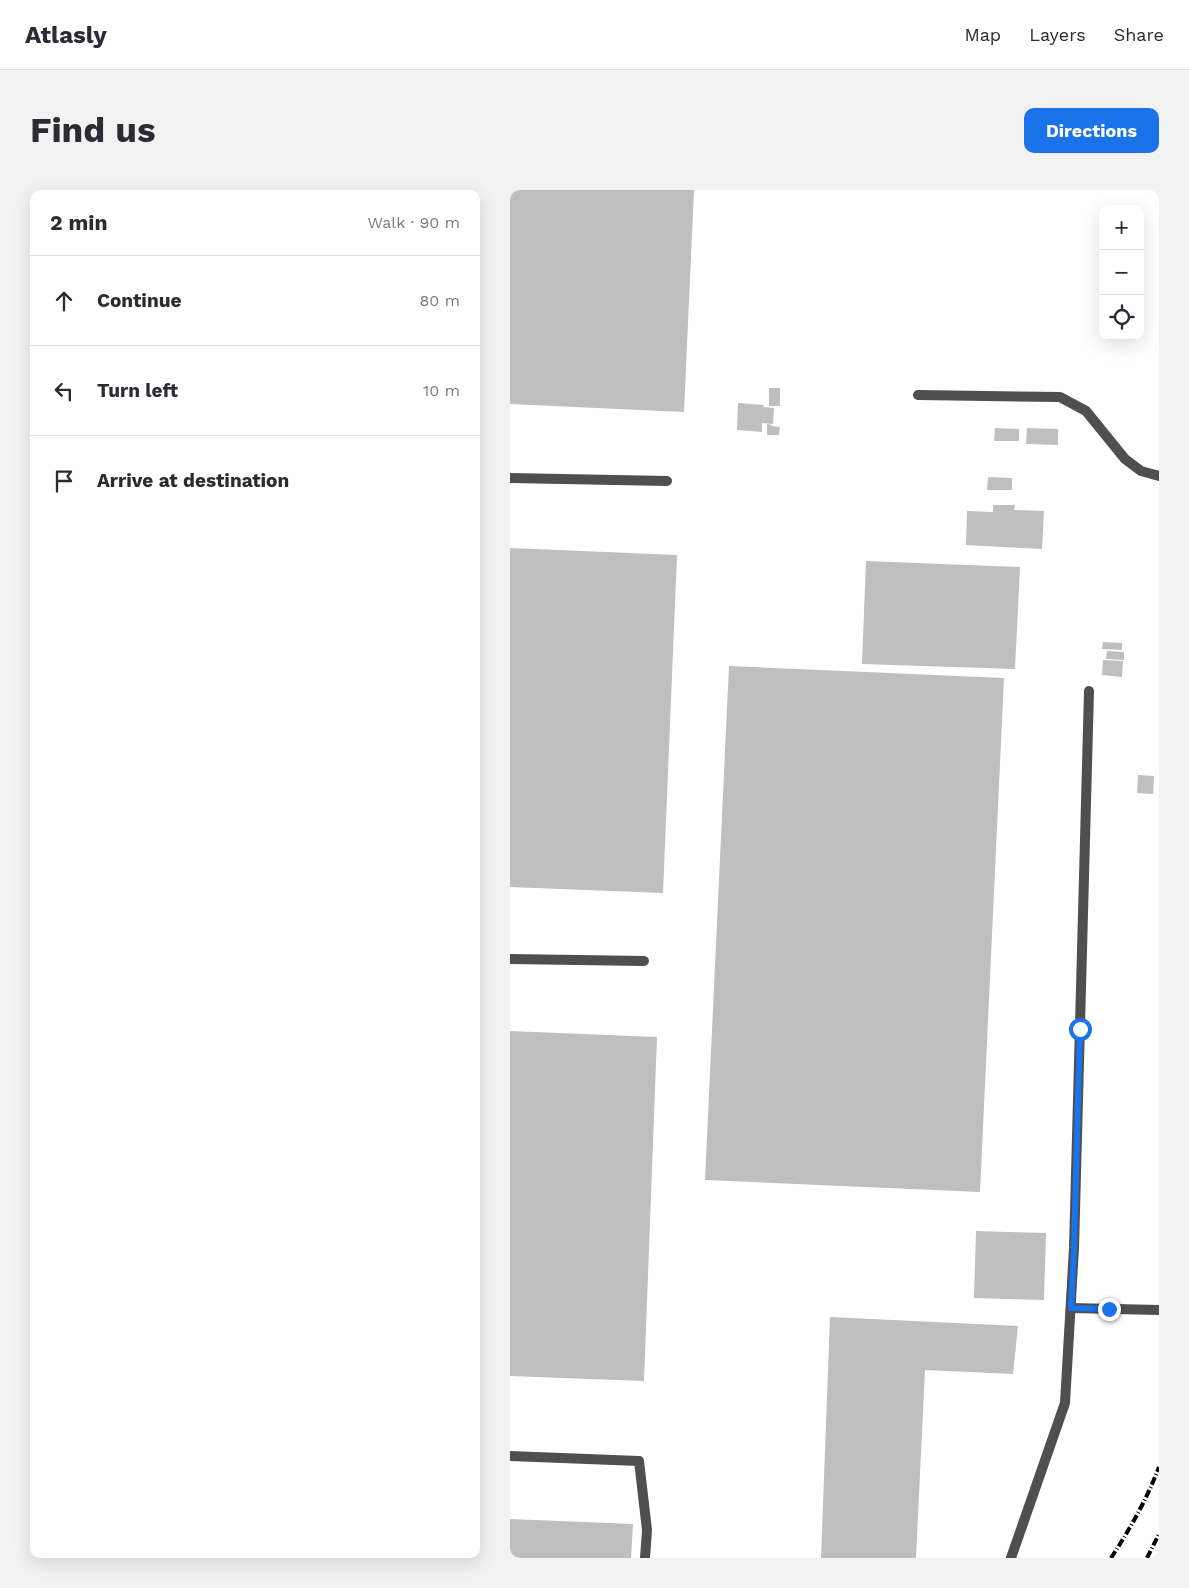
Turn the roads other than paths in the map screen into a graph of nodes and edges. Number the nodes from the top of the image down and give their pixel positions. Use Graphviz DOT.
graph roads {
  1 [pos="918,396"];
  2 [pos="1159,476"];
  3 [pos="510,478"];
  4 [pos="667,481"];
  5 [pos="1089,691"];
  6 [pos="510,959"];
  7 [pos="644,961"];
  8 [pos="1071,1308"];
  9 [pos="1159,1310"];
  10 [pos="510,1456"];
  11 [pos="645,1558"];
  12 [pos="1011,1558"];
  1 -- 2 [label="lane"];
  3 -- 4 [label="lane"];
  5 -- 8 [label="lane"];
  6 -- 7 [label="lane"];
  8 -- 9 [label="lane"];
  8 -- 12 [label="lane"];
  10 -- 11 [label="lane"];
}
